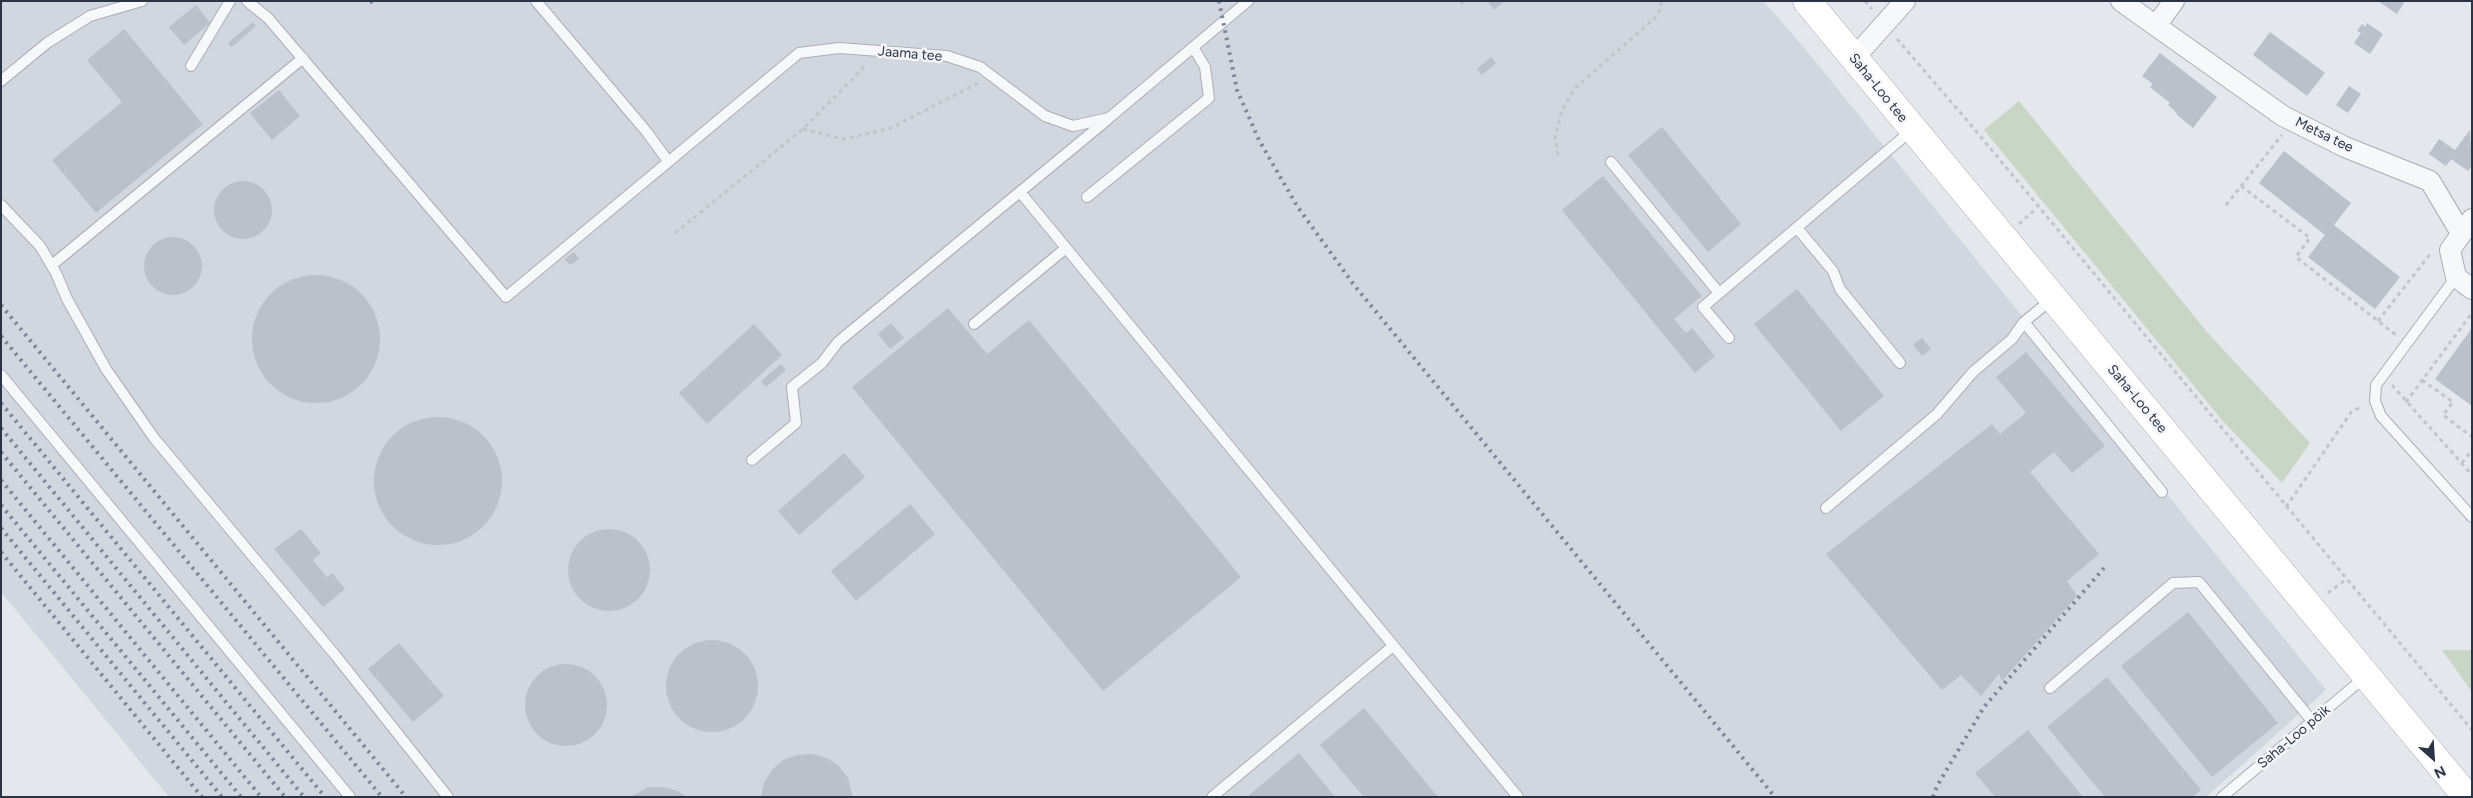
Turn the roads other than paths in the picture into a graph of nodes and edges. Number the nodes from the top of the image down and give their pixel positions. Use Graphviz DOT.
graph roads {
  1 [pos="142,1"];
  2 [pos="230,1"];
  3 [pos="247,1"];
  4 [pos="536,1"];
  5 [pos="1248,1"];
  6 [pos="1807,1"];
  7 [pos="1905,1"];
  8 [pos="2121,1"];
  9 [pos="2174,1"];
  10 [pos="2156,26"];
  11 [pos="1193,47"];
  12 [pos="303,58"];
  13 [pos="1854,58"];
  14 [pos="191,66"];
  15 [pos="1,81"];
  16 [pos="1109,118"];
  17 [pos="1912,130"];
  18 [pos="668,161"];
  19 [pos="1611,162"];
  20 [pos="1020,192"];
  21 [pos="1087,197"];
  22 [pos="1,205"];
  23 [pos="2466,226"];
  24 [pos="1797,228"];
  25 [pos="1066,248"];
  26 [pos="52,265"];
  27 [pos="2464,283"];
  28 [pos="1719,293"];
  29 [pos="2053,298"];
  30 [pos="2024,322"];
  31 [pos="974,324"];
  32 [pos="1729,338"];
  33 [pos="1900,363"];
  34 [pos="1,375"];
  35 [pos="752,460"];
  36 [pos="2162,492"];
  37 [pos="1826,508"];
  38 [pos="2472,517"];
  39 [pos="1393,646"];
  40 [pos="2366,676"];
  41 [pos="2050,688"];
  42 [pos="2312,721"];
  43 [pos="350,797"];
  44 [pos="448,797"];
  45 [pos="1212,797"];
  46 [pos="1518,797"];
  47 [pos="2222,797"];
  48 [pos="2467,797"];
  1 -- 15 [label="lane"];
  2 -- 14 [label="lane"];
  3 -- 12 [label="lane"];
  4 -- 18 [label="lane"];
  5 -- 11 [label="lane, Jaama tee"];
  6 -- 13 [label="main road, Saha-Loo tee"];
  7 -- 13 [label="street"];
  8 -- 10 [label="street, Metsa tee"];
  9 -- 10 [label="street"];
  10 -- 23 [label="street, Metsa tee"];
  11 -- 16 [label="lane, Jaama tee"];
  11 -- 21 [label="lane"];
  12 -- 18 [label="lane, Jaama tee"];
  12 -- 26 [label="lane"];
  13 -- 17 [label="main road, Saha-Loo tee"];
  16 -- 18 [label="lane, Jaama tee"];
  16 -- 20 [label="lane"];
  17 -- 24 [label="lane"];
  17 -- 29 [label="main road, Saha-Loo tee"];
  19 -- 28 [label="lane"];
  20 -- 25 [label="lane"];
  20 -- 35 [label="lane"];
  22 -- 26 [label="lane"];
  23 -- 27 [label="street, Metsa tee"];
  24 -- 28 [label="lane"];
  24 -- 33 [label="lane"];
  25 -- 31 [label="lane"];
  25 -- 39 [label="lane"];
  26 -- 44 [label="lane"];
  27 -- 38 [label="lane"];
  28 -- 32 [label="lane"];
  29 -- 30 [label="lane"];
  29 -- 40 [label="main road, Saha-Loo tee"];
  30 -- 36 [label="lane"];
  30 -- 37 [label="lane"];
  34 -- 43 [label="lane"];
  39 -- 45 [label="lane"];
  39 -- 46 [label="lane"];
  40 -- 42 [label="lane, Saha-Loo põik"];
  40 -- 48 [label="main road, Saha-Loo tee"];
  41 -- 42 [label="lane"];
  42 -- 47 [label="lane, Saha-Loo põik"];
}
